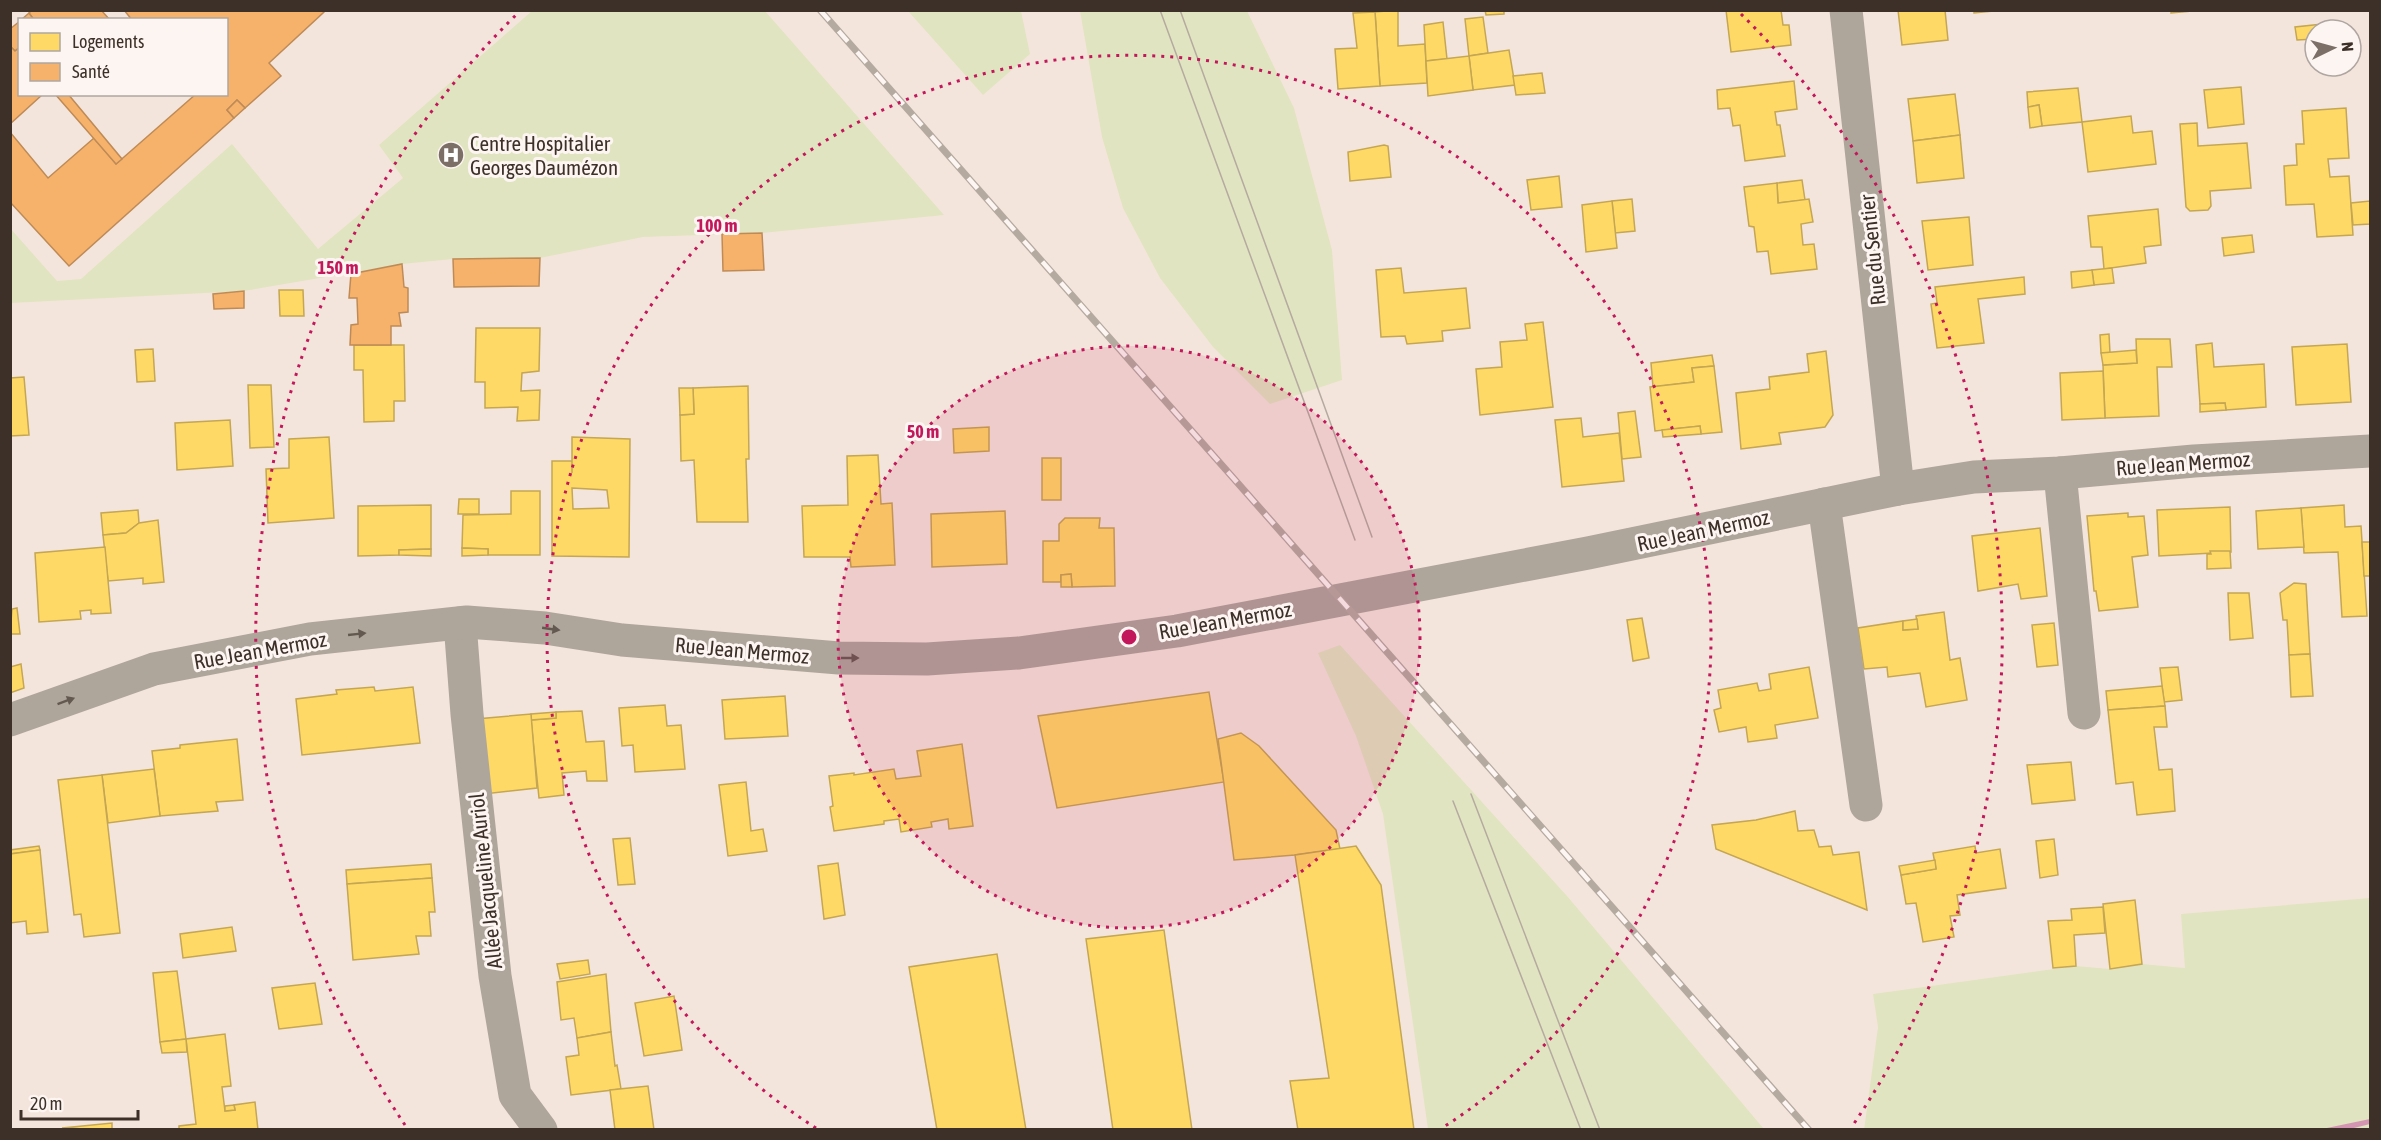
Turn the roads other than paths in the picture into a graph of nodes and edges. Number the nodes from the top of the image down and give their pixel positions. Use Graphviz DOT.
graph roads {
  1 [pos="1846,10"];
  2 [pos="2370,451"];
  3 [pos="2060,473"];
  4 [pos="1898,489"];
  5 [pos="1824,504"];
  6 [pos="460,623"];
  7 [pos="2084,713"];
  8 [pos="10,720"];
  9 [pos="1866,805"];
  10 [pos="540,1130"];
  1 -- 4 [label="street, Rue du Sentier"];
  2 -- 3 [label="street, Rue Jean Mermoz"];
  3 -- 4 [label="street, Rue Jean Mermoz"];
  3 -- 7 [label="street"];
  4 -- 5 [label="street, Rue Jean Mermoz"];
  6 -- 5 [label="street, Rue Jean Mermoz, one-way"];
  5 -- 9 [label="street"];
  8 -- 6 [label="street, Rue Jean Mermoz, one-way"];
  6 -- 10 [label="street, Allée Jacqueline Auriol"];
}
